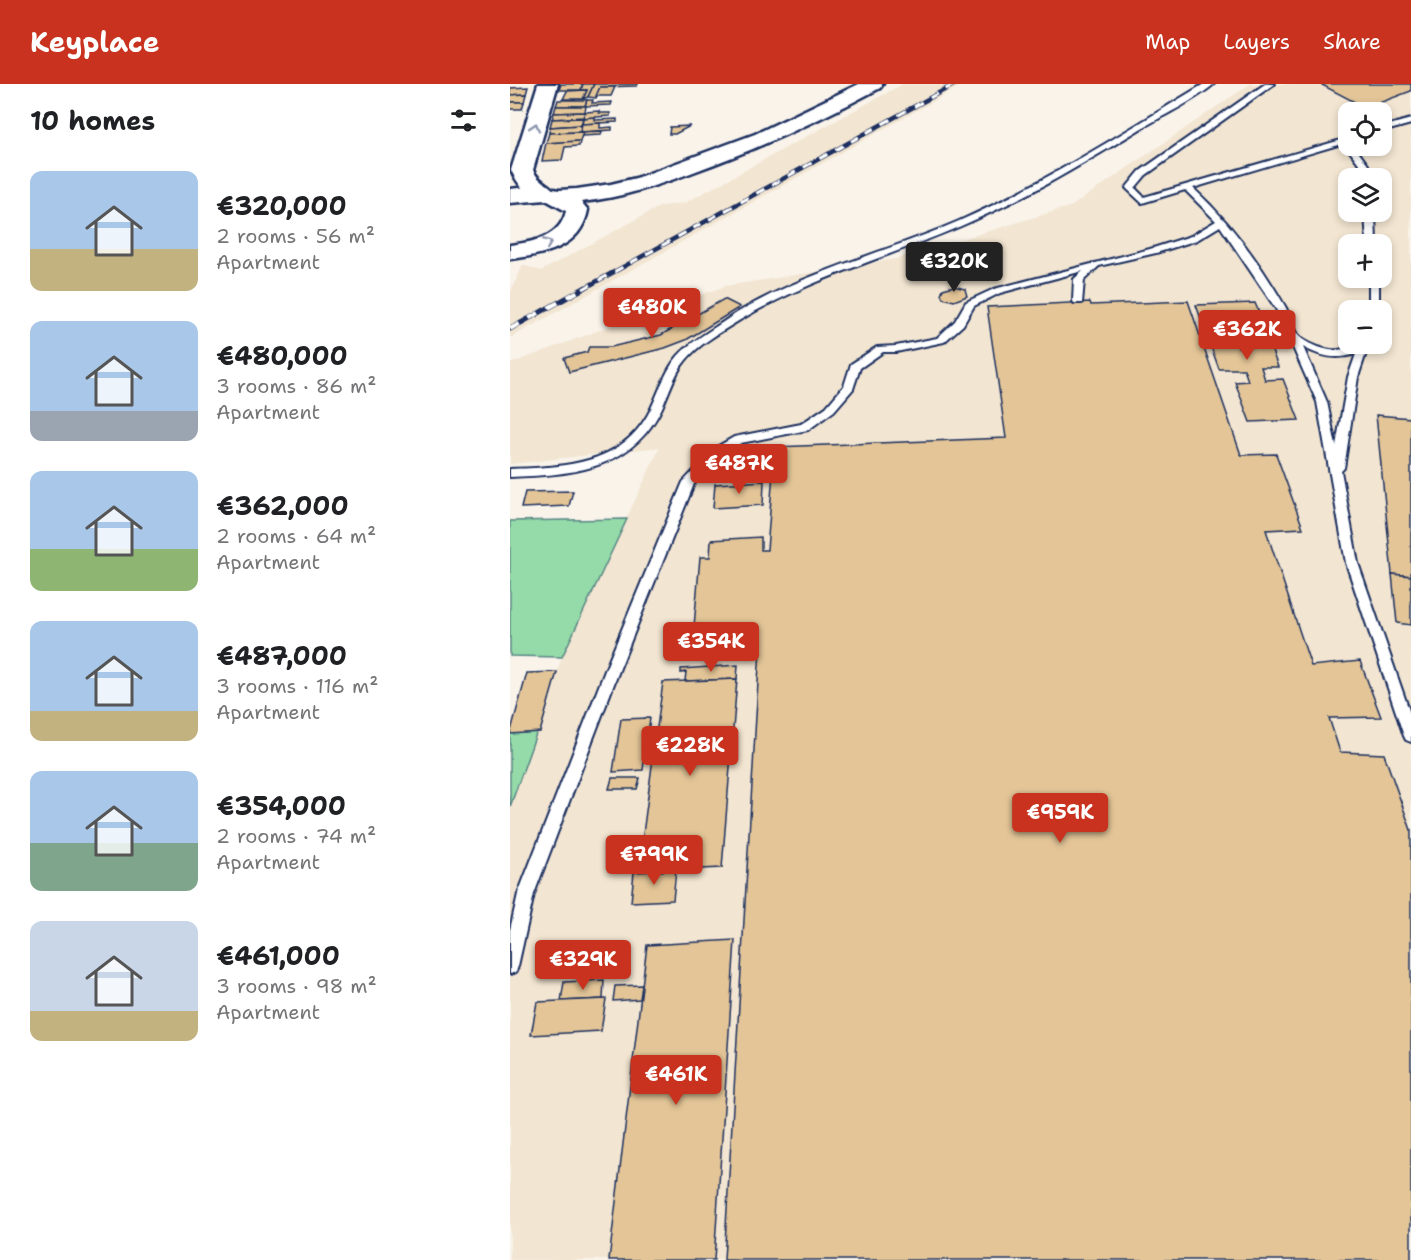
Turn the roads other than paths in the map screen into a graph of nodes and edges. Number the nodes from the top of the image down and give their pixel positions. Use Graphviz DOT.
graph roads {
  1 [pos="548,84"];
  2 [pos="873,84"];
  3 [pos="1210,84"];
  4 [pos="1270,84"];
  5 [pos="1411,121"];
  6 [pos="1392,127"];
  7 [pos="1338,145"];
  8 [pos="1187,187"];
  9 [pos="608,194"];
  10 [pos="552,195"];
  11 [pos="510,196"];
  12 [pos="577,220"];
  13 [pos="1222,221"];
  14 [pos="511,252"];
  15 [pos="1096,264"];
  16 [pos="1078,301"];
  17 [pos="1293,335"];
  18 [pos="1346,354"];
  19 [pos="1361,354"];
  20 [pos="510,473"];
  21 [pos="1336,479"];
  22 [pos="1411,736"];
  23 [pos="510,966"];
  10 -- 1 [label="main road, one-way"];
  2 -- 9 [label="main road"];
  3 -- 20 [label="lane"];
  4 -- 8 [label="lane"];
  5 -- 6 [label="lane"];
  7 -- 8 [label="lane"];
  8 -- 13 [label="lane"];
  9 -- 10 [label="main road"];
  9 -- 12 [label="main road"];
  10 -- 11 [label="main road"];
  10 -- 12 [label="main road"];
  14 -- 12 [label="main road, one-way"];
  13 -- 15 [label="lane"];
  13 -- 17 [label="lane"];
  15 -- 16 [label="lane"];
  15 -- 23 [label="lane"];
  17 -- 18 [label="lane"];
  17 -- 21 [label="lane"];
  19 -- 21 [label="lane"];
  21 -- 22 [label="lane"];
}
